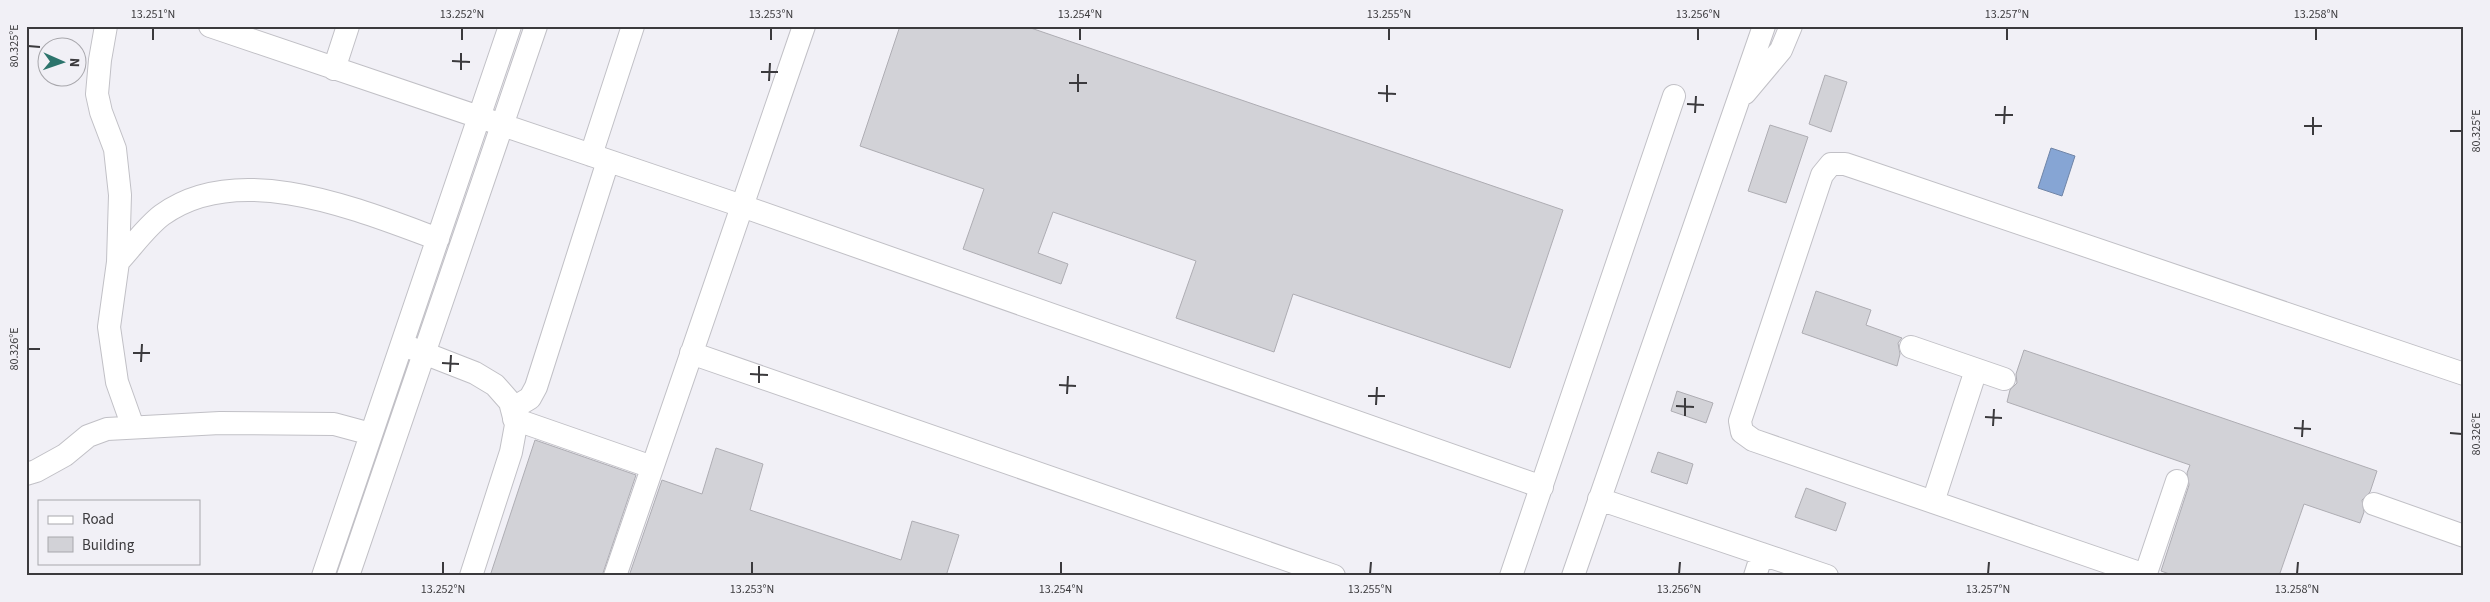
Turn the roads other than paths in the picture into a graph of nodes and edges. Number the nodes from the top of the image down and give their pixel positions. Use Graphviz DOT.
graph roads {
  1 [pos="106,26"];
  2 [pos="210,26"];
  3 [pos="348,26"];
  4 [pos="510,26"];
  5 [pos="536,26"];
  6 [pos="633,26"];
  7 [pos="804,26"];
  8 [pos="1764,26"];
  9 [pos="1791,26"];
  10 [pos="334,69"];
  11 [pos="1674,96"];
  12 [pos="1738,102"];
  13 [pos="479,117"];
  14 [pos="502,124"];
  15 [pos="600,158"];
  16 [pos="742,206"];
  17 [pos="438,239"];
  18 [pos="118,262"];
  19 [pos="402,345"];
  20 [pos="1911,348"];
  21 [pos="424,352"];
  22 [pos="691,353"];
  23 [pos="1976,370"];
  24 [pos="2464,374"];
  25 [pos="2004,380"];
  26 [pos="513,414"];
  27 [pos="132,427"];
  28 [pos="371,434"];
  29 [pos="652,467"];
  30 [pos="26,474"];
  31 [pos="2176,481"];
  32 [pos="1542,486"];
  33 [pos="1599,499"];
  34 [pos="1933,502"];
  35 [pos="2374,504"];
  36 [pos="2464,536"];
  37 [pos="1762,554"];
  38 [pos="323,576"];
  39 [pos="348,576"];
  40 [pos="471,576"];
  41 [pos="615,576"];
  42 [pos="1334,576"];
  43 [pos="1512,576"];
  44 [pos="1573,576"];
  45 [pos="1755,576"];
  46 [pos="1827,576"];
  47 [pos="2145,576"];
  1 -- 18 [label="lane"];
  2 -- 10 [label="lane"];
  3 -- 10 [label="lane"];
  4 -- 13 [label="lane"];
  5 -- 14 [label="lane"];
  6 -- 15 [label="lane"];
  7 -- 16 [label="lane"];
  8 -- 12 [label="lane"];
  9 -- 12 [label="lane"];
  10 -- 13 [label="lane"];
  11 -- 32 [label="lane"];
  12 -- 33 [label="lane"];
  13 -- 14 [label="lane"];
  13 -- 17 [label="lane"];
  14 -- 15 [label="lane"];
  14 -- 21 [label="lane"];
  15 -- 16 [label="lane"];
  15 -- 26 [label="lane"];
  16 -- 22 [label="lane"];
  16 -- 32 [label="lane"];
  17 -- 18 [label="lane"];
  17 -- 19 [label="lane"];
  18 -- 27 [label="lane"];
  19 -- 21 [label="lane"];
  19 -- 28 [label="lane"];
  20 -- 23 [label="lane"];
  21 -- 26 [label="lane"];
  21 -- 39 [label="lane"];
  22 -- 29 [label="lane"];
  22 -- 42 [label="lane"];
  23 -- 25 [label="lane"];
  23 -- 34 [label="lane"];
  24 -- 34 [label="lane"];
  26 -- 29 [label="lane"];
  26 -- 40 [label="lane"];
  27 -- 28 [label="lane"];
  27 -- 30 [label="lane"];
  28 -- 38 [label="lane"];
  29 -- 41 [label="lane"];
  31 -- 47 [label="lane"];
  32 -- 43 [label="lane"];
  33 -- 37 [label="lane"];
  33 -- 44 [label="lane"];
  34 -- 47 [label="lane"];
  35 -- 36 [label="lane"];
  37 -- 45 [label="lane"];
  37 -- 46 [label="lane"];
}
